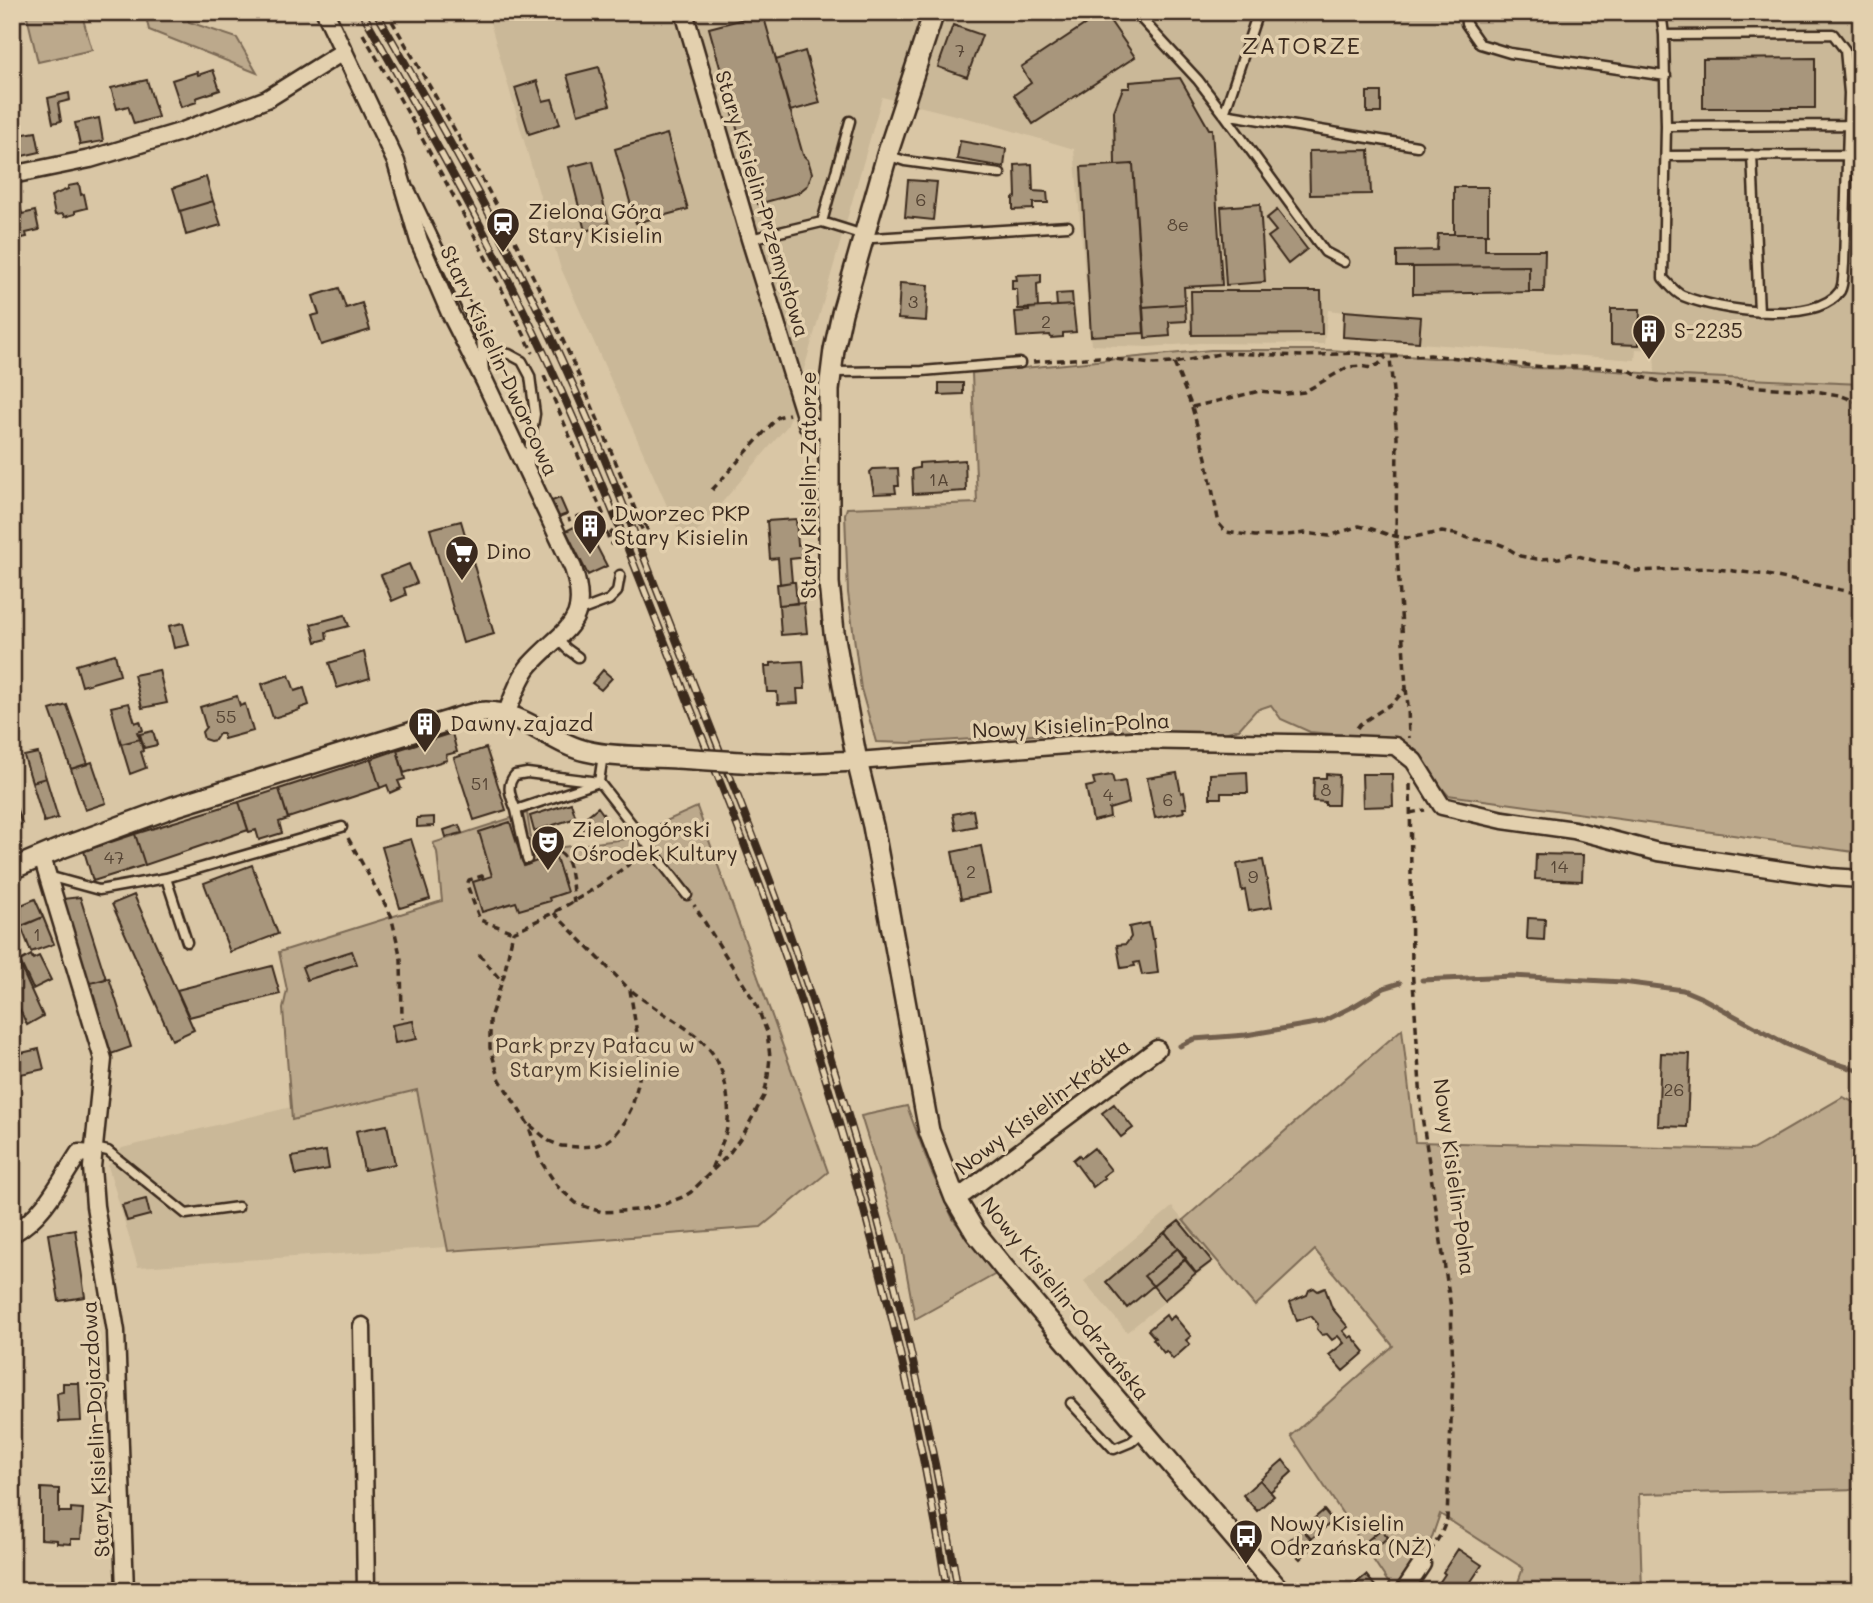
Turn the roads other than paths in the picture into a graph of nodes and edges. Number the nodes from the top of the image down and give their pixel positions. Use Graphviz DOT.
graph roads {
  1 [pos="325,12"];
  2 [pos="684,12"];
  3 [pos="934,12"];
  4 [pos="1135,12"];
  5 [pos="1258,12"];
  6 [pos="1465,12"];
  7 [pos="1661,12"];
  8 [pos="1664,35"];
  9 [pos="344,51"];
  10 [pos="1666,76"];
  11 [pos="1224,114"];
  12 [pos="850,121"];
  13 [pos="1848,125"];
  14 [pos="1666,126"];
  15 [pos="1417,146"];
  16 [pos="887,155"];
  17 [pos="1752,155"];
  18 [pos="1847,155"];
  19 [pos="1666,156"];
  20 [pos="396,162"];
  21 [pos="1000,174"];
  22 [pos="12,175"];
  23 [pos="822,222"];
  24 [pos="1068,226"];
  25 [pos="864,235"];
  26 [pos="750,239"];
  27 [pos="1344,262"];
  28 [pos="1759,312"];
  29 [pos="483,356"];
  30 [pos="1020,363"];
  31 [pos="830,372"];
  32 [pos="485,382"];
  33 [pos="830,430"];
  34 [pos="528,473"];
  35 [pos="620,575"];
  36 [pos="578,612"];
  37 [pos="557,639"];
  38 [pos="578,657"];
  39 [pos="506,714"];
  40 [pos="603,754"];
  41 [pos="856,761"];
  42 [pos="599,782"];
  43 [pos="516,810"];
  44 [pos="873,826"];
  45 [pos="342,827"];
  46 [pos="42,857"];
  47 [pos="527,859"];
  48 [pos="12,869"];
  49 [pos="48,877"];
  50 [pos="166,878"];
  51 [pos="1861,879"];
  52 [pos="687,895"];
  53 [pos="187,942"];
  54 [pos="1157,1049"];
  55 [pos="93,1151"];
  56 [pos="954,1198"];
  57 [pos="238,1207"];
  58 [pos="12,1234"];
  59 [pos="362,1326"];
  60 [pos="1071,1404"];
  61 [pos="1144,1431"];
  62 [pos="1422,1564"];
  63 [pos="125,1591"];
  64 [pos="366,1591"];
  65 [pos="1280,1591"];
  66 [pos="1404,1591"];
  1 -- 9 [label="street, Stary Kisielin-Dworcowa"];
  2 -- 26 [label="street, Stary Kisielin-Przemysłowa"];
  3 -- 16 [label="street, Stary Kisielin-Zatorze"];
  4 -- 11 [label="lane"];
  5 -- 11 [label="lane"];
  6 -- 10 [label="lane"];
  7 -- 8 [label="lane"];
  8 -- 10 [label="lane"];
  8 -- 13 [label="lane"];
  9 -- 20 [label="street, Stary Kisielin-Dworcowa"];
  9 -- 22 [label="street"];
  10 -- 14 [label="lane"];
  11 -- 15 [label="lane"];
  11 -- 27 [label="lane"];
  12 -- 23 [label="lane"];
  13 -- 14 [label="lane"];
  13 -- 18 [label="lane"];
  14 -- 19 [label="lane"];
  16 -- 21 [label="lane"];
  16 -- 25 [label="street, Stary Kisielin-Zatorze"];
  17 -- 18 [label="lane"];
  17 -- 19 [label="lane"];
  17 -- 28 [label="lane"];
  18 -- 28 [label="lane"];
  19 -- 28 [label="lane"];
  20 -- 29 [label="lane"];
  20 -- 32 [label="street, Stary Kisielin-Dworcowa"];
  23 -- 25 [label="lane"];
  23 -- 26 [label="lane"];
  24 -- 25 [label="lane"];
  25 -- 31 [label="street, Stary Kisielin-Zatorze"];
  26 -- 33 [label="street, Stary Kisielin-Przemysłowa"];
  29 -- 32 [label="lane"];
  29 -- 34 [label="lane"];
  30 -- 31 [label="lane"];
  31 -- 33 [label="street, Stary Kisielin-Zatorze"];
  32 -- 34 [label="street, Stary Kisielin-Dworcowa"];
  33 -- 41 [label="street, Stary Kisielin-Zatorze"];
  34 -- 36 [label="street, Stary Kisielin-Dworcowa"];
  35 -- 36 [label="lane"];
  36 -- 37 [label="street"];
  37 -- 38 [label="lane"];
  37 -- 39 [label="street"];
  39 -- 40 [label="street"];
  39 -- 46 [label="street"];
  40 -- 41 [label="street, bridge"];
  40 -- 42 [label="lane"];
  41 -- 44 [label="street, Stary Kisielin-Zatorze"];
  41 -- 51 [label="street, Nowy Kisielin-Polna"];
  42 -- 43 [label="lane"];
  42 -- 43 [label="lane"];
  42 -- 52 [label="lane"];
  43 -- 47 [label="lane"];
  44 -- 56 [label="street, Nowy Kisielin-Odrzańska"];
  45 -- 50 [label="lane"];
  46 -- 48 [label="street"];
  46 -- 49 [label="street, Stary Kisielin-Dojazdowa"];
  49 -- 50 [label="lane"];
  49 -- 55 [label="street, Stary Kisielin-Dojazdowa"];
  50 -- 53 [label="lane"];
  54 -- 56 [label="street, Nowy Kisielin-Krótka"];
  55 -- 57 [label="lane"];
  55 -- 58 [label="street"];
  55 -- 63 [label="street, Stary Kisielin-Dojazdowa"];
  56 -- 61 [label="street, Nowy Kisielin-Odrzańska"];
  59 -- 64 [label="street"];
  60 -- 61 [label="lane"];
  61 -- 65 [label="street, Nowy Kisielin-Odrzańska"];
  62 -- 66 [label="street"];
}
